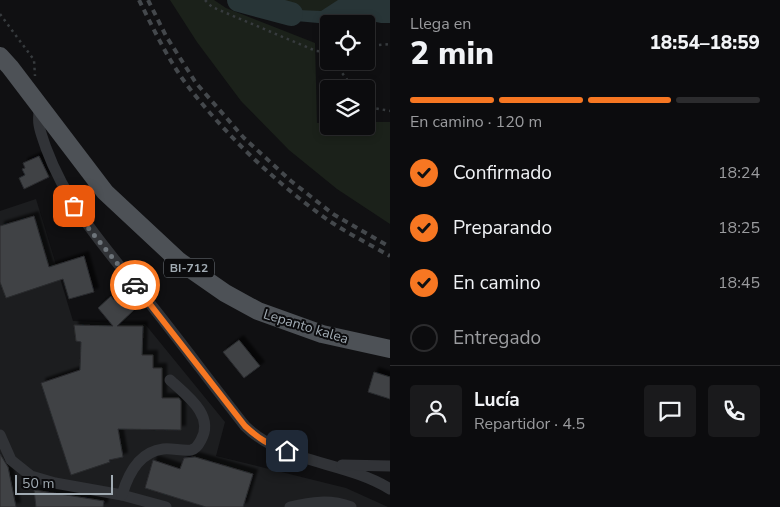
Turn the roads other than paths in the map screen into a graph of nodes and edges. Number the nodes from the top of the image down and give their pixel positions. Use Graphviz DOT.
graph roads {
  1 [pos="0,56"];
  2 [pos="40,108"];
  3 [pos="390,349"];
  4 [pos="170,380"];
  5 [pos="0,436"];
  6 [pos="329,465"];
  7 [pos="390,466"];
  8 [pos="390,489"];
  9 [pos="122,495"];
  10 [pos="166,507"];
  11 [pos="290,507"];
  12 [pos="351,507"];
  1 -- 2 [label="main road, Lepanto kalea / BI-712"];
  2 -- 3 [label="main road, Lepanto kalea / BI-712"];
  2 -- 6 [label="street"];
  4 -- 9 [label="street"];
  5 -- 9 [label="street"];
  6 -- 7 [label="street"];
  6 -- 8 [label="street"];
  9 -- 10 [label="street"];
  11 -- 12 [label="street"];
}
